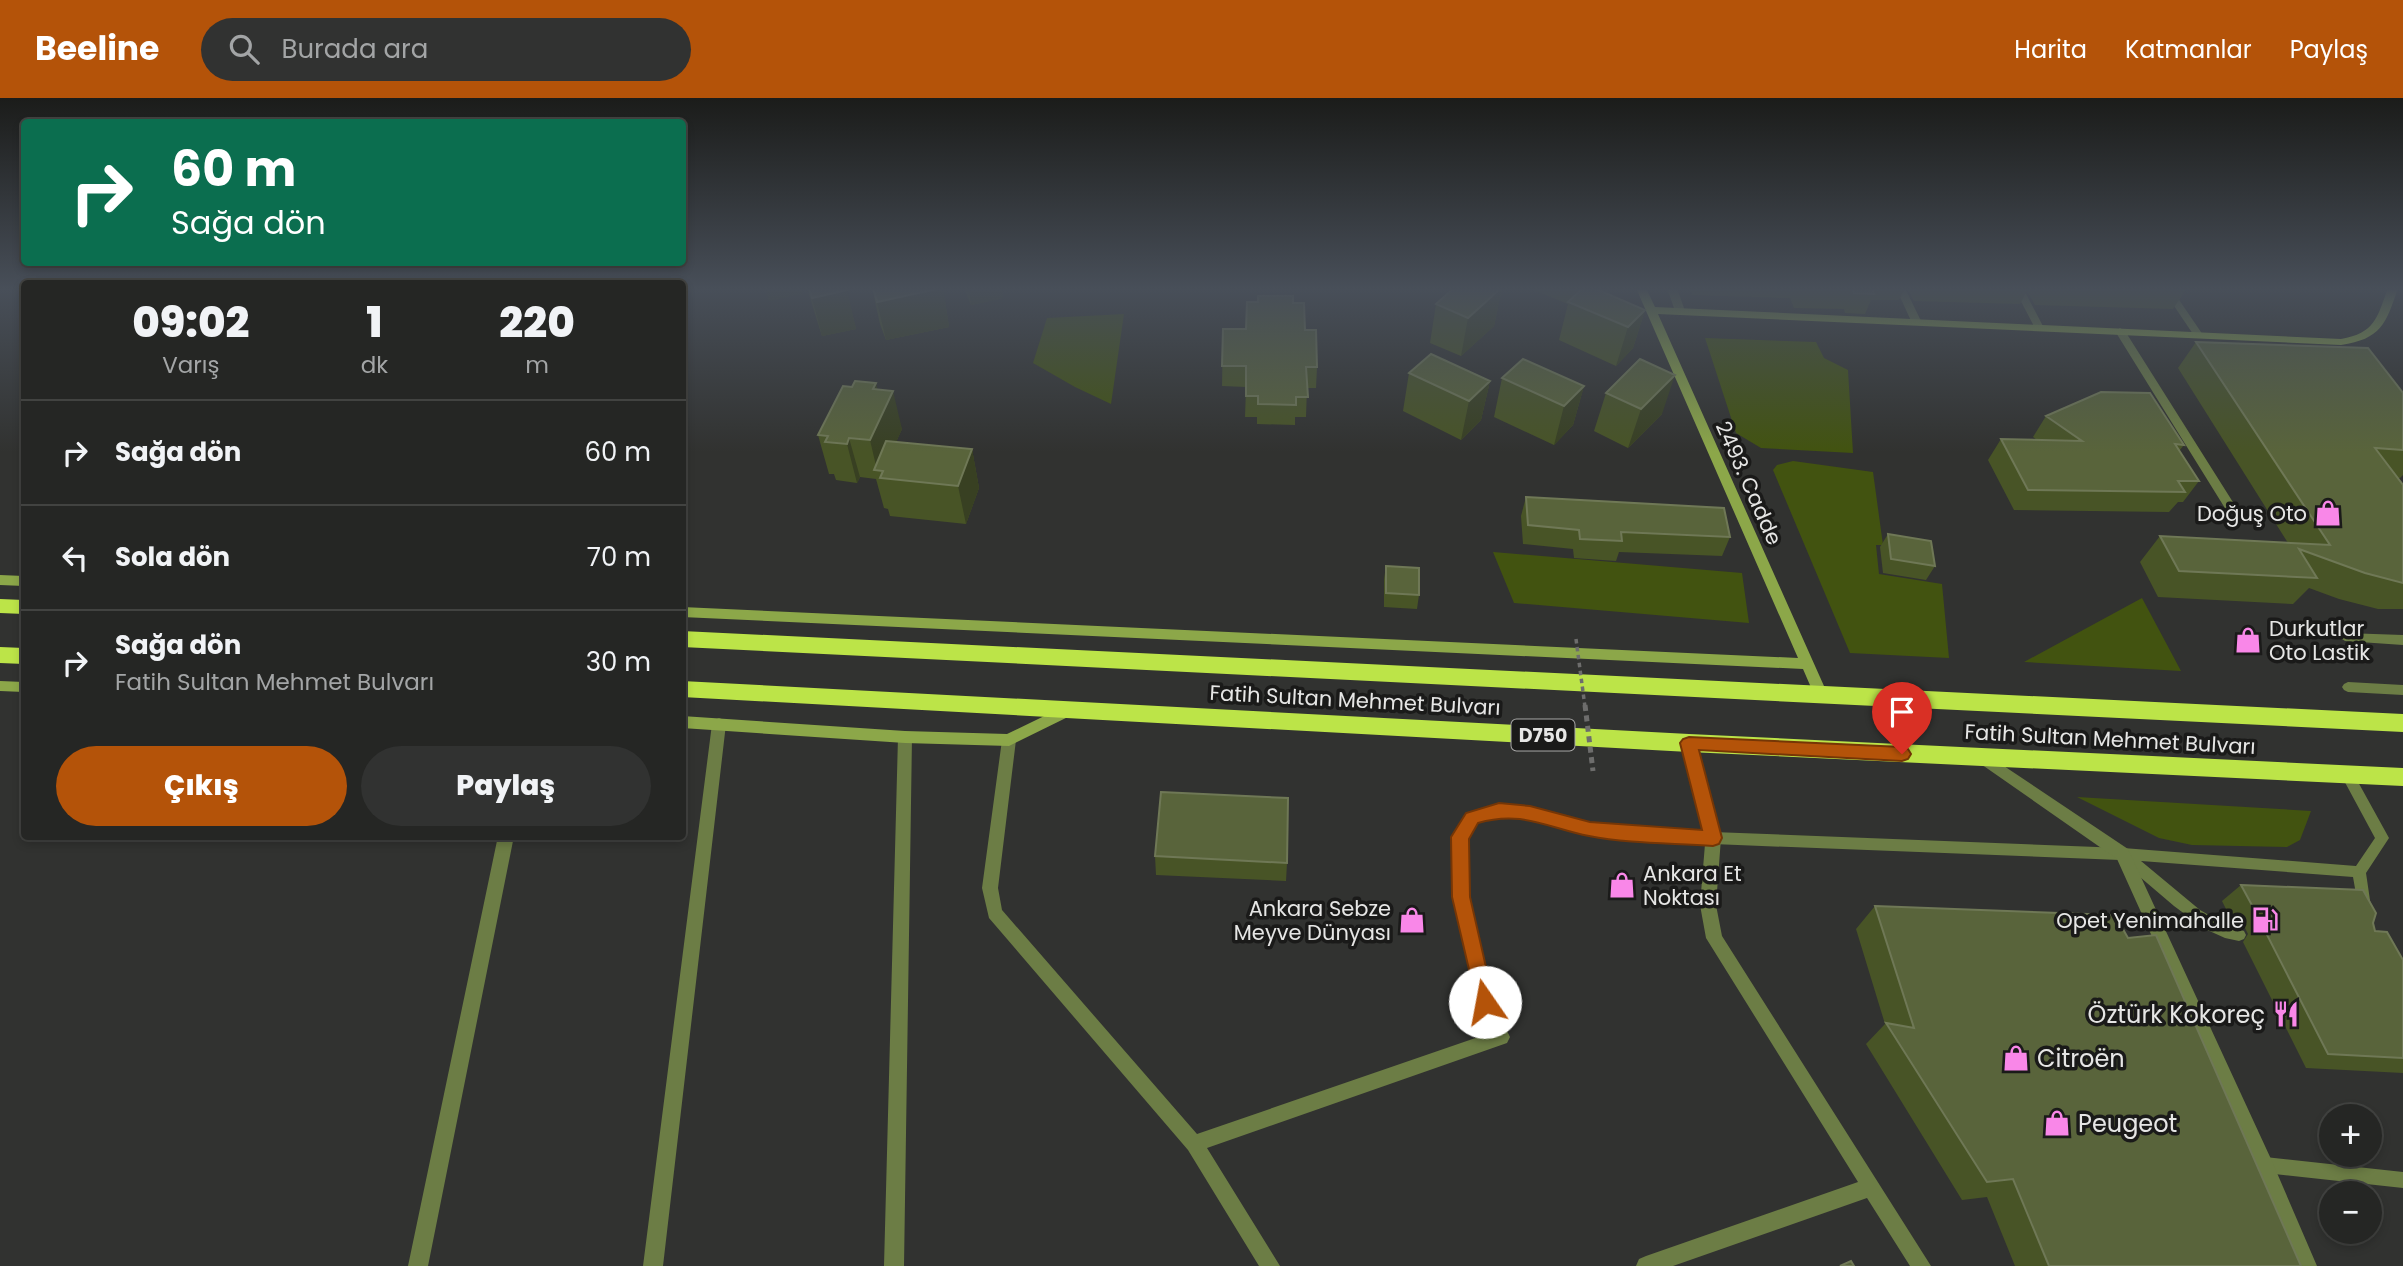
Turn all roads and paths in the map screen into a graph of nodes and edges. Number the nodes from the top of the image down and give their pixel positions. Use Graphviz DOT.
graph roads {
  1 [pos="1666,343"];
  2 [pos="2127,343"];
  3 [pos="2232,510"];
  4 [pos="0,580"];
  5 [pos="21,581"];
  6 [pos="0,606"];
  7 [pos="21,607"];
  8 [pos="686,612"];
  9 [pos="2345,637"];
  10 [pos="686,639"];
  11 [pos="1576,639"];
  12 [pos="2403,640"];
  13 [pos="0,655"];
  14 [pos="21,656"];
  15 [pos="1808,664"];
  16 [pos="0,686"];
  17 [pos="21,687"];
  18 [pos="2348,687"];
  19 [pos="686,689"];
  20 [pos="2403,690"];
  21 [pos="1821,695"];
  22 [pos="1071,709"];
  23 [pos="686,722"];
  24 [pos="2403,723"];
  25 [pos="719,724"];
  26 [pos="905,737"];
  27 [pos="1009,740"];
  28 [pos="1689,743"];
  29 [pos="1983,758"];
  30 [pos="1593,771"];
  31 [pos="2347,775"];
  32 [pos="2403,778"];
  33 [pos="1713,838"];
  34 [pos="505,840"];
  35 [pos="2123,854"];
  36 [pos="2359,872"];
  37 [pos="2366,924"];
  38 [pos="2239,935"];
  39 [pos="1194,1144"];
  40 [pos="2265,1165"];
  41 [pos="2403,1180"];
  42 [pos="1871,1186"];
  43 [pos="418,1266"];
  44 [pos="653,1266"];
  45 [pos="894,1266"];
  46 [pos="1269,1266"];
  47 [pos="1646,1266"];
  48 [pos="1921,1266"];
  49 [pos="2307,1266"];
  1 -- 15 [label="street, 2493. Cadde"];
  2 -- 3 [label="street"];
  4 -- 5 [label="street"];
  6 -- 7 [label="highway"];
  8 -- 15 [label="street"];
  9 -- 12 [label="lane"];
  10 -- 21 [label="highway, Fatih Sultan Mehmet Bulvarı"];
  11 -- 30 [label="path, bridge"];
  13 -- 14 [label="highway"];
  15 -- 21 [label="street, 2493. Cadde"];
  16 -- 17 [label="street"];
  18 -- 20 [label="lane"];
  19 -- 22 [label="highway, Fatih Sultan Mehmet Bulvarı / D750"];
  21 -- 24 [label="highway, Fatih Sultan Mehmet Bulvarı"];
  22 -- 27 [label="street"];
  22 -- 28 [label="highway, Fatih Sultan Mehmet Bulvarı / D750"];
  23 -- 25 [label="street"];
  25 -- 26 [label="street"];
  25 -- 44 [label="street"];
  26 -- 27 [label="street"];
  26 -- 45 [label="street"];
  27 -- 39 [label="street"];
  28 -- 29 [label="highway, Fatih Sultan Mehmet Bulvarı / D750"];
  28 -- 33 [label="street"];
  29 -- 31 [label="highway, Fatih Sultan Mehmet Bulvarı / D750"];
  29 -- 35 [label="street"];
  31 -- 32 [label="highway, Fatih Sultan Mehmet Bulvarı / D750"];
  31 -- 36 [label="lane"];
  33 -- 35 [label="lane"];
  33 -- 39 [label="street"];
  33 -- 42 [label="street"];
  34 -- 43 [label="street"];
  35 -- 36 [label="lane"];
  35 -- 38 [label="lane"];
  35 -- 40 [label="street"];
  36 -- 37 [label="lane"];
  39 -- 46 [label="street"];
  40 -- 41 [label="lane"];
  40 -- 49 [label="street"];
  42 -- 47 [label="street"];
  42 -- 48 [label="street"];
}
